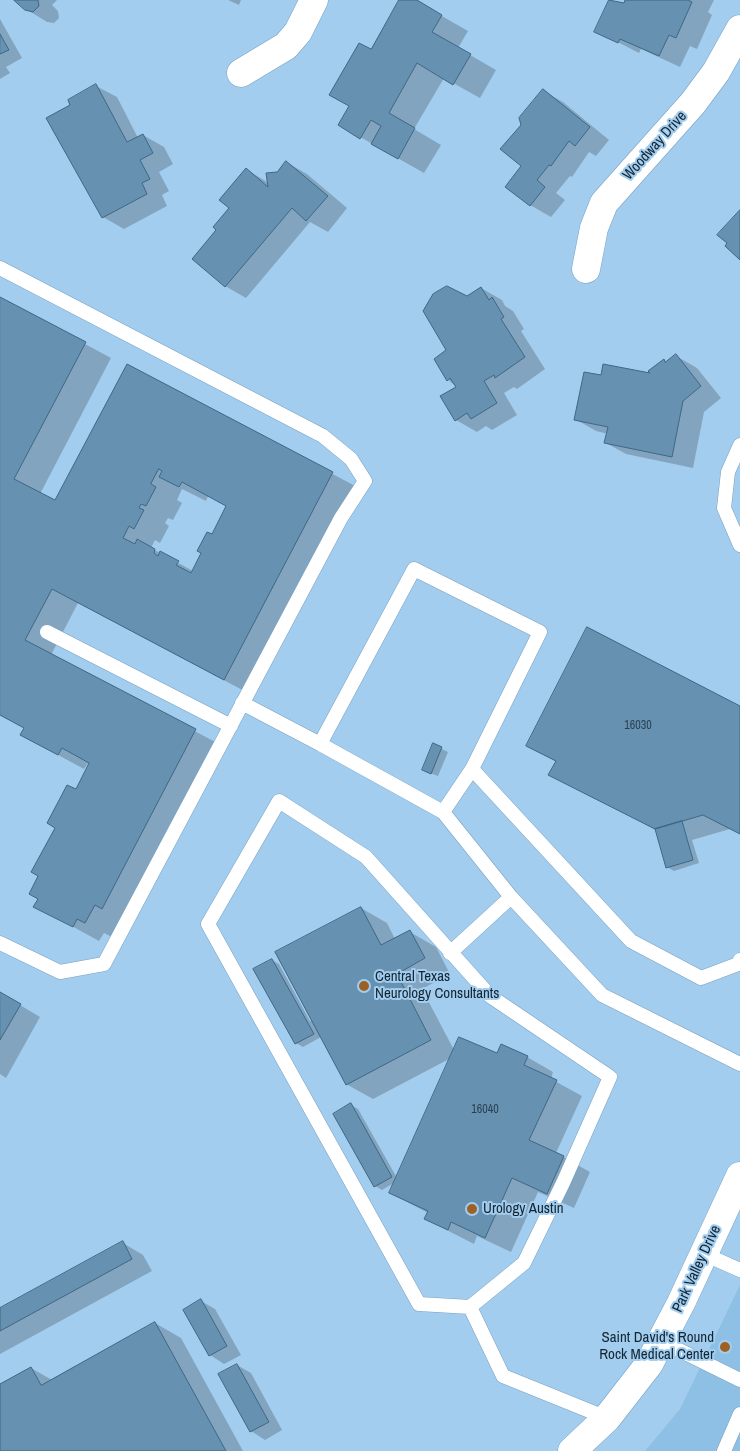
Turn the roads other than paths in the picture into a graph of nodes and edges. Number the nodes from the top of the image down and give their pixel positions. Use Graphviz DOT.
graph roads {
  1 [pos="314,0"];
  2 [pos="740,29"];
  3 [pos="241,73"];
  4 [pos="0,268"];
  5 [pos="586,269"];
  6 [pos="740,445"];
  7 [pos="740,545"];
  8 [pos="47,632"];
  9 [pos="242,703"];
  10 [pos="231,726"];
  11 [pos="320,744"];
  12 [pos="472,769"];
  13 [pos="443,812"];
  14 [pos="512,897"];
  15 [pos="0,943"];
  16 [pos="450,953"];
  17 [pos="740,960"];
  18 [pos="740,1064"];
  19 [pos="740,1176"];
  20 [pos="704,1254"];
  21 [pos="740,1270"];
  22 [pos="470,1307"];
  23 [pos="661,1341"];
  24 [pos="740,1380"];
  25 [pos="740,1414"];
  26 [pos="607,1418"];
  27 [pos="572,1451"];
  28 [pos="724,1451"];
  1 -- 3 [label="street"];
  2 -- 5 [label="street, Woodway Drive"];
  4 -- 9 [label="lane"];
  6 -- 7 [label="lane"];
  8 -- 10 [label="lane"];
  9 -- 10 [label="lane"];
  9 -- 11 [label="lane"];
  10 -- 15 [label="lane"];
  11 -- 12 [label="lane"];
  11 -- 13 [label="lane"];
  12 -- 13 [label="lane"];
  12 -- 17 [label="lane"];
  13 -- 14 [label="lane"];
  14 -- 16 [label="lane"];
  14 -- 18 [label="lane"];
  16 -- 22 [label="lane"];
  16 -- 22 [label="lane"];
  19 -- 20 [label="street, Park Valley Drive"];
  20 -- 21 [label="lane"];
  20 -- 23 [label="street, Park Valley Drive"];
  22 -- 26 [label="lane"];
  23 -- 24 [label="lane"];
  23 -- 26 [label="street, Park Valley Drive"];
  25 -- 28 [label="lane"];
  26 -- 27 [label="street, Park Valley Drive"];
}
